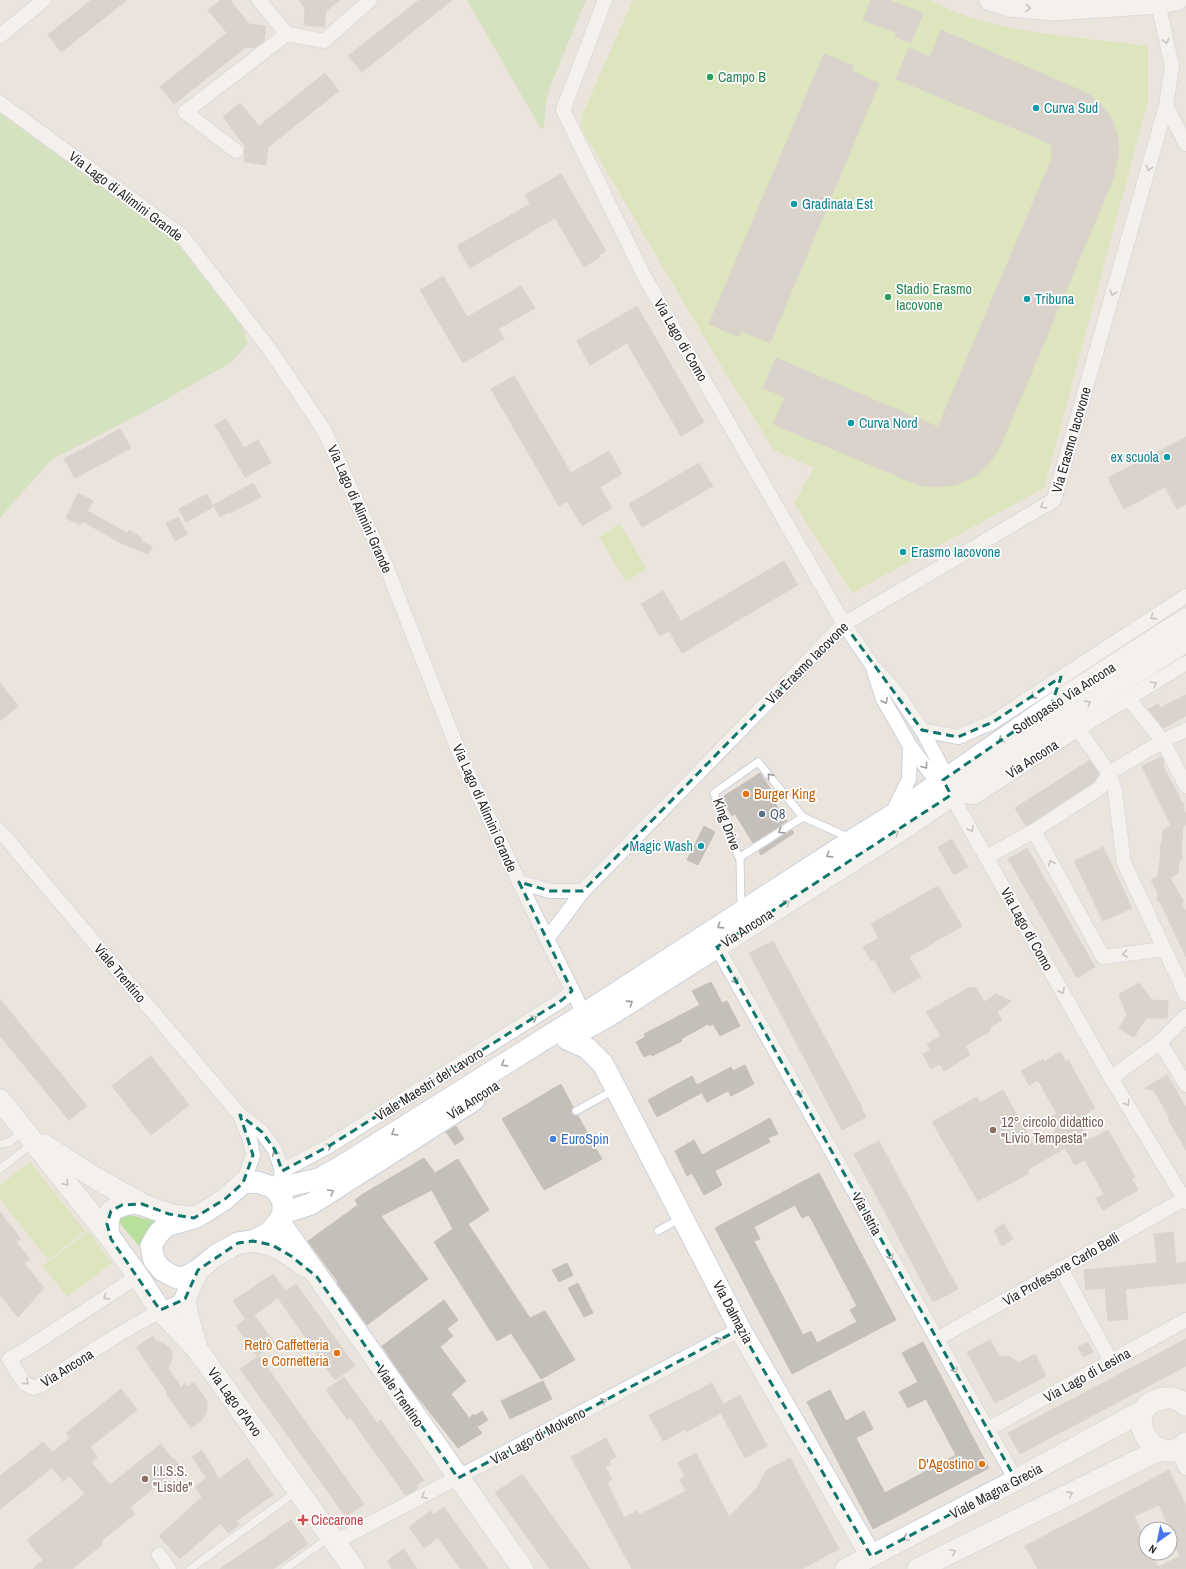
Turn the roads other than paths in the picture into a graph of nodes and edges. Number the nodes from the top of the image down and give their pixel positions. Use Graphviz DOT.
graph roads {
  1 [pos="44,0"];
  2 [pos="259,0"];
  3 [pos="370,0"];
  4 [pos="605,0"];
  5 [pos="990,0"];
  6 [pos="1167,1"];
  7 [pos="1123,3"];
  8 [pos="287,34"];
  9 [pos="0,36"];
  10 [pos="0,103"];
  11 [pos="1166,106"];
  12 [pos="1186,144"];
  13 [pos="236,151"];
  14 [pos="1186,596"];
  15 [pos="1186,619"];
  16 [pos="844,624"];
  17 [pos="1186,641"];
  18 [pos="1186,664"];
  19 [pos="872,665"];
  20 [pos="1061,677"];
  21 [pos="1129,699"];
  22 [pos="1070,719"];
  23 [pos="922,730"];
  24 [pos="1186,730"];
  25 [pos="1163,741"];
  26 [pos="910,746"];
  27 [pos="1108,773"];
  28 [pos="1186,786"];
  29 [pos="947,787"];
  30 [pos="803,817"];
  31 [pos="890,817"];
  32 [pos="0,831"];
  33 [pos="1034,831"];
  34 [pos="854,839"];
  35 [pos="987,857"];
  36 [pos="740,860"];
  37 [pos="519,882"];
  38 [pos="583,891"];
  39 [pos="741,913"];
  40 [pos="547,939"];
  41 [pos="717,947"];
  42 [pos="1164,950"];
  43 [pos="572,991"];
  44 [pos="1186,995"];
  45 [pos="584,1014"];
  46 [pos="610,1016"];
  47 [pos="1186,1016"];
  48 [pos="567,1039"];
  49 [pos="1160,1042"];
  50 [pos="604,1064"];
  51 [pos="1111,1078"];
  52 [pos="1186,1085"];
  53 [pos="616,1089"];
  54 [pos="0,1100"];
  55 [pos="576,1111"];
  56 [pos="240,1115"];
  57 [pos="29,1137"];
  58 [pos="0,1144"];
  59 [pos="0,1169"];
  60 [pos="243,1183"];
  61 [pos="277,1183"];
  62 [pos="1185,1201"];
  63 [pos="142,1204"];
  64 [pos="311,1204"];
  65 [pos="281,1217"];
  66 [pos="683,1217"];
  67 [pos="194,1218"];
  68 [pos="658,1231"];
  69 [pos="111,1239"];
  70 [pos="253,1241"];
  71 [pos="1061,1269"];
  72 [pos="198,1270"];
  73 [pos="138,1276"];
  74 [pos="317,1276"];
  75 [pos="177,1278"];
  76 [pos="185,1299"];
  77 [pos="160,1310"];
  78 [pos="1186,1320"];
  79 [pos="740,1329"];
  80 [pos="937,1339"];
  81 [pos="197,1349"];
  82 [pos="4,1358"];
  83 [pos="1111,1361"];
  84 [pos="1186,1388"];
  85 [pos="1177,1401"];
  86 [pos="1144,1410"];
  87 [pos="988,1429"];
  88 [pos="1174,1447"];
  89 [pos="1186,1468"];
  90 [pos="458,1478"];
  91 [pos="1016,1480"];
  92 [pos="298,1490"];
  93 [pos="333,1539"];
  94 [pos="159,1555"];
  95 [pos="871,1556"];
  96 [pos="169,1569"];
  97 [pos="190,1569"];
  98 [pos="285,1569"];
  99 [pos="354,1569"];
  100 [pos="523,1569"];
  101 [pos="846,1569"];
  102 [pos="918,1569"];
  1 -- 9 [label="street"];
  2 -- 8 [label="street"];
  3 -- 8 [label="street"];
  4 -- 16 [label="street, Via Lago di Como"];
  5 -- 7 [label="street, one-way"];
  6 -- 7 [label="street"];
  6 -- 11 [label="street, Via Erasmo Iacovone, one-way"];
  8 -- 13 [label="street"];
  10 -- 37 [label="street, Via Lago di Alimini Grande"];
  11 -- 12 [label="street"];
  11 -- 16 [label="street, Via Erasmo Iacovone, one-way"];
  14 -- 20 [label="street, one-way"];
  15 -- 22 [label="street, Sottopasso Via Ancona"];
  16 -- 19 [label="street, Via Lago di Como"];
  16 -- 38 [label="street, Via Erasmo Iacovone"];
  22 -- 17 [label="street, Sottopasso Via Ancona, one-way"];
  21 -- 18 [label="street, Via Ancona, one-way"];
  19 -- 23 [label="street, Via Lago di Como"];
  19 -- 26 [label="street, Via Lago di Como, one-way"];
  20 -- 22 [label="street"];
  20 -- 23 [label="street, one-way"];
  21 -- 22 [label="street, Via Ancona"];
  21 -- 25 [label="street"];
  22 -- 27 [label="street"];
  22 -- 29 [label="street, Sottopasso Via Ancona"];
  22 -- 29 [label="street, Via Ancona"];
  23 -- 29 [label="street, Via Lago di Como"];
  24 -- 25 [label="street"];
  25 -- 27 [label="street"];
  25 -- 28 [label="street"];
  26 -- 29 [label="street, Via Lago di Como, one-way"];
  26 -- 31 [label="street"];
  27 -- 33 [label="street"];
  27 -- 42 [label="street"];
  29 -- 31 [label="street, Via Ancona"];
  29 -- 35 [label="street, Via Lago di Como, one-way"];
  41 -- 29 [label="street, Via Ancona, one-way"];
  30 -- 34 [label="lane"];
  30 -- 36 [label="lane, one-way"];
  30 -- 36 [label="lane, King Drive, one-way"];
  31 -- 34 [label="street, Via Ancona"];
  32 -- 56 [label="street, Viale Trentino"];
  33 -- 35 [label="street"];
  42 -- 33 [label="street, one-way"];
  34 -- 39 [label="street, Via Ancona, one-way"];
  35 -- 51 [label="street, Via Lago di Como, one-way"];
  36 -- 39 [label="lane"];
  37 -- 38 [label="street"];
  37 -- 40 [label="street, Via Lago di Alimini Grande"];
  38 -- 40 [label="street, Via Erasmo Iacovone"];
  39 -- 45 [label="street, Via Ancona, one-way"];
  40 -- 43 [label="street, Via Lago di Alimini Grande"];
  46 -- 41 [label="street, Via Ancona, one-way"];
  41 -- 80 [label="street, Via Istria, one-way"];
  42 -- 44 [label="street"];
  43 -- 45 [label="street, Via Lago di Alimini Grande"];
  61 -- 43 [label="street, Viale Maestri del Lavoro, one-way"];
  45 -- 61 [label="street, Via Ancona, one-way"];
  46 -- 48 [label="street, Via Ancona"];
  46 -- 50 [label="street, Via Dalmazia"];
  47 -- 49 [label="street"];
  48 -- 50 [label="street, Via Dalmazia"];
  64 -- 48 [label="street, Via Ancona, one-way"];
  49 -- 51 [label="street"];
  49 -- 52 [label="street"];
  50 -- 53 [label="street, Via Dalmazia"];
  51 -- 62 [label="street, Via Lago di Como, one-way"];
  53 -- 55 [label="lane"];
  53 -- 66 [label="street, Via Dalmazia"];
  54 -- 57 [label="street"];
  56 -- 60 [label="street, Viale Trentino"];
  61 -- 56 [label="street, Viale Trentino, one-way"];
  57 -- 58 [label="lane"];
  57 -- 59 [label="lane"];
  57 -- 63 [label="street"];
  57 -- 69 [label="street, one-way"];
  60 -- 61 [label="street"];
  60 -- 67 [label="street"];
  61 -- 65 [label="street"];
  62 -- 71 [label="street, Via Professore Carlo Belli"];
  63 -- 67 [label="street"];
  63 -- 69 [label="street"];
  64 -- 65 [label="street, Via Ancona"];
  64 -- 74 [label="street, Via Ancona"];
  65 -- 70 [label="street, Via Ancona"];
  65 -- 74 [label="street, Viale Trentino"];
  66 -- 68 [label="lane"];
  66 -- 79 [label="street, Via Dalmazia"];
  67 -- 75 [label="street"];
  69 -- 73 [label="street, Via Lago d'Arvo"];
  69 -- 75 [label="street"];
  70 -- 72 [label="street, Via Ancona"];
  70 -- 74 [label="street"];
  71 -- 80 [label="street, Via Professore Carlo Belli"];
  71 -- 83 [label="street"];
  72 -- 75 [label="street, Via Ancona"];
  72 -- 76 [label="street, Via Ancona"];
  73 -- 77 [label="street, Via Lago d'Arvo"];
  73 -- 82 [label="street, Via Ancona, one-way"];
  74 -- 90 [label="street, Viale Trentino"];
  76 -- 77 [label="street, Via Ancona"];
  76 -- 81 [label="street"];
  77 -- 81 [label="street, Via Lago d'Arvo"];
  82 -- 77 [label="street, Via Ancona, one-way"];
  78 -- 83 [label="street, Via Lago di Lesina"];
  90 -- 79 [label="street, Via Lago di Molveno, one-way"];
  79 -- 95 [label="street, Via Dalmazia"];
  80 -- 87 [label="street, Via Istria, one-way"];
  81 -- 92 [label="street, Via Lago d'Arvo"];
  83 -- 87 [label="street, Via Lago di Lesina"];
  84 -- 85 [label="street, Viale Magna Grecia"];
  85 -- 86 [label="street, Viale Magna Grecia"];
  86 -- 88 [label="street"];
  86 -- 91 [label="street, Viale Magna Grecia"];
  87 -- 91 [label="street, Via Istria"];
  88 -- 89 [label="street"];
  102 -- 88 [label="street, one-way"];
  90 -- 93 [label="street, Via Lago di Molveno, one-way"];
  90 -- 100 [label="street, Viale Trentino"];
  91 -- 95 [label="street, Viale Magna Grecia, one-way"];
  92 -- 93 [label="street, Via Lago d'Arvo"];
  92 -- 97 [label="lane"];
  93 -- 98 [label="lane"];
  93 -- 99 [label="street, Via Lago d'Arvo"];
  94 -- 96 [label="street"];
  95 -- 101 [label="street, Viale Magna Grecia"];
}
